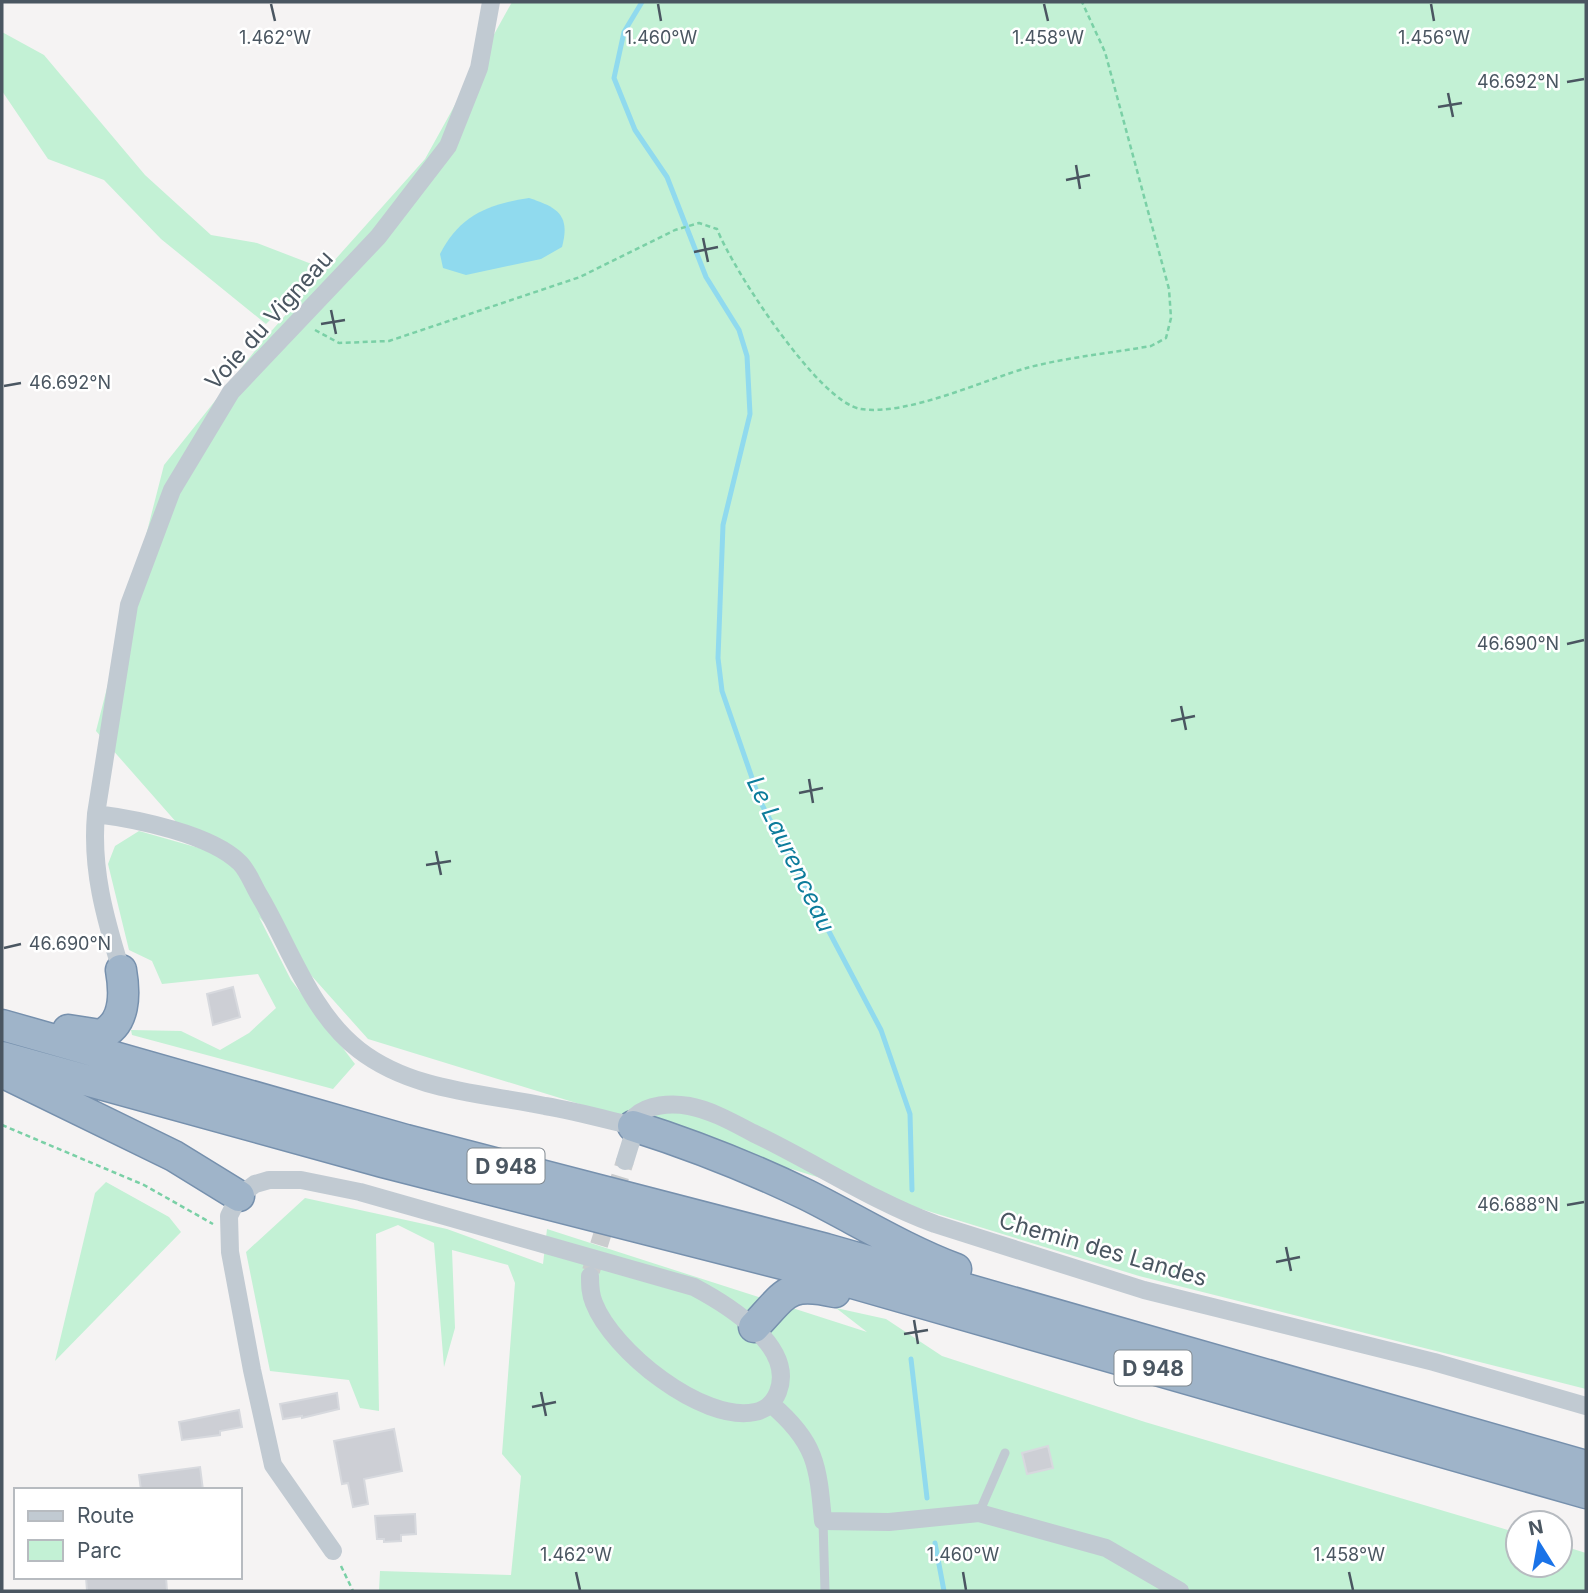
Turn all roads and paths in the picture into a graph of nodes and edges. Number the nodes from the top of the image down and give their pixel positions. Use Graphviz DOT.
graph roads {
  1 [pos="491,2"];
  2 [pos="1082,2"];
  3 [pos="300,319"];
  4 [pos="96,814"];
  5 [pos="121,970"];
  6 [pos="2,1011"];
  7 [pos="2,1025"];
  8 [pos="2,1057"];
  9 [pos="2,1072"];
  10 [pos="2,1125"];
  11 [pos="634,1126"];
  12 [pos="625,1161"];
  13 [pos="239,1196"];
  14 [pos="229,1228"];
  15 [pos="590,1276"];
  16 [pos="1011,1301"];
  17 [pos="924,1303"];
  18 [pos="754,1327"];
  19 [pos="771,1404"];
  20 [pos="1586,1406"];
  21 [pos="1005,1453"];
  22 [pos="1586,1466"];
  23 [pos="1586,1493"];
  24 [pos="979,1513"];
  25 [pos="823,1521"];
  26 [pos="333,1551"];
  27 [pos="353,1591"];
  28 [pos="825,1591"];
  29 [pos="1180,1591"];
  1 -- 3 [label="street, Voie du Vigneau"];
  2 -- 3 [label="path"];
  3 -- 4 [label="street, Voie du Vigneau"];
  4 -- 5 [label="street, Voie du Vigneau"];
  4 -- 11 [label="street"];
  5 -- 6 [label="highway"];
  7 -- 16 [label="highway, D 948"];
  8 -- 17 [label="highway, D 948"];
  9 -- 13 [label="highway"];
  10 -- 14 [label="path"];
  11 -- 12 [label="street"];
  11 -- 16 [label="highway"];
  11 -- 20 [label="street, Chemin des Landes"];
  13 -- 14 [label="street"];
  13 -- 18 [label="street"];
  14 -- 26 [label="street"];
  15 -- 19 [label="street"];
  16 -- 22 [label="highway, D 948"];
  17 -- 18 [label="highway"];
  17 -- 23 [label="highway, D 948"];
  18 -- 19 [label="street"];
  19 -- 25 [label="street"];
  21 -- 24 [label="lane"];
  24 -- 25 [label="street"];
  24 -- 29 [label="street"];
  25 -- 28 [label="lane"];
  26 -- 27 [label="path"];
}
